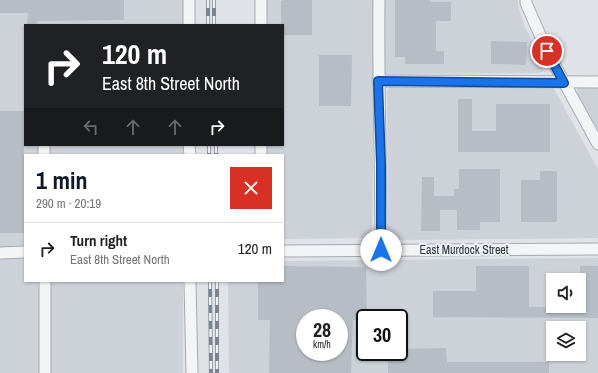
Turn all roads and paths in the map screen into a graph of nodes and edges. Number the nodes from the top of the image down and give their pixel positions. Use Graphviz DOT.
graph roads {
  1 [pos="189,0"];
  2 [pos="261,0"];
  3 [pos="379,0"];
  4 [pos="526,0"];
  5 [pos="189,24"];
  6 [pos="261,24"];
  7 [pos="378,81"];
  8 [pos="598,82"];
  9 [pos="564,83"];
  10 [pos="598,144"];
  11 [pos="598,249"];
  12 [pos="381,250"];
  13 [pos="284,251"];
  14 [pos="24,252"];
  15 [pos="0,253"];
  16 [pos="45,282"];
  17 [pos="190,282"];
  18 [pos="45,373"];
  19 [pos="192,373"];
  1 -- 5 [label="street"];
  2 -- 6 [label="street"];
  3 -- 7 [label="street"];
  4 -- 9 [label="street"];
  7 -- 9 [label="street"];
  7 -- 12 [label="street"];
  8 -- 9 [label="street"];
  9 -- 10 [label="street"];
  11 -- 12 [label="street, East Murdock Street"];
  12 -- 13 [label="street, East Murdock Street"];
  14 -- 15 [label="street"];
  16 -- 18 [label="street"];
  17 -- 19 [label="street"];
}
